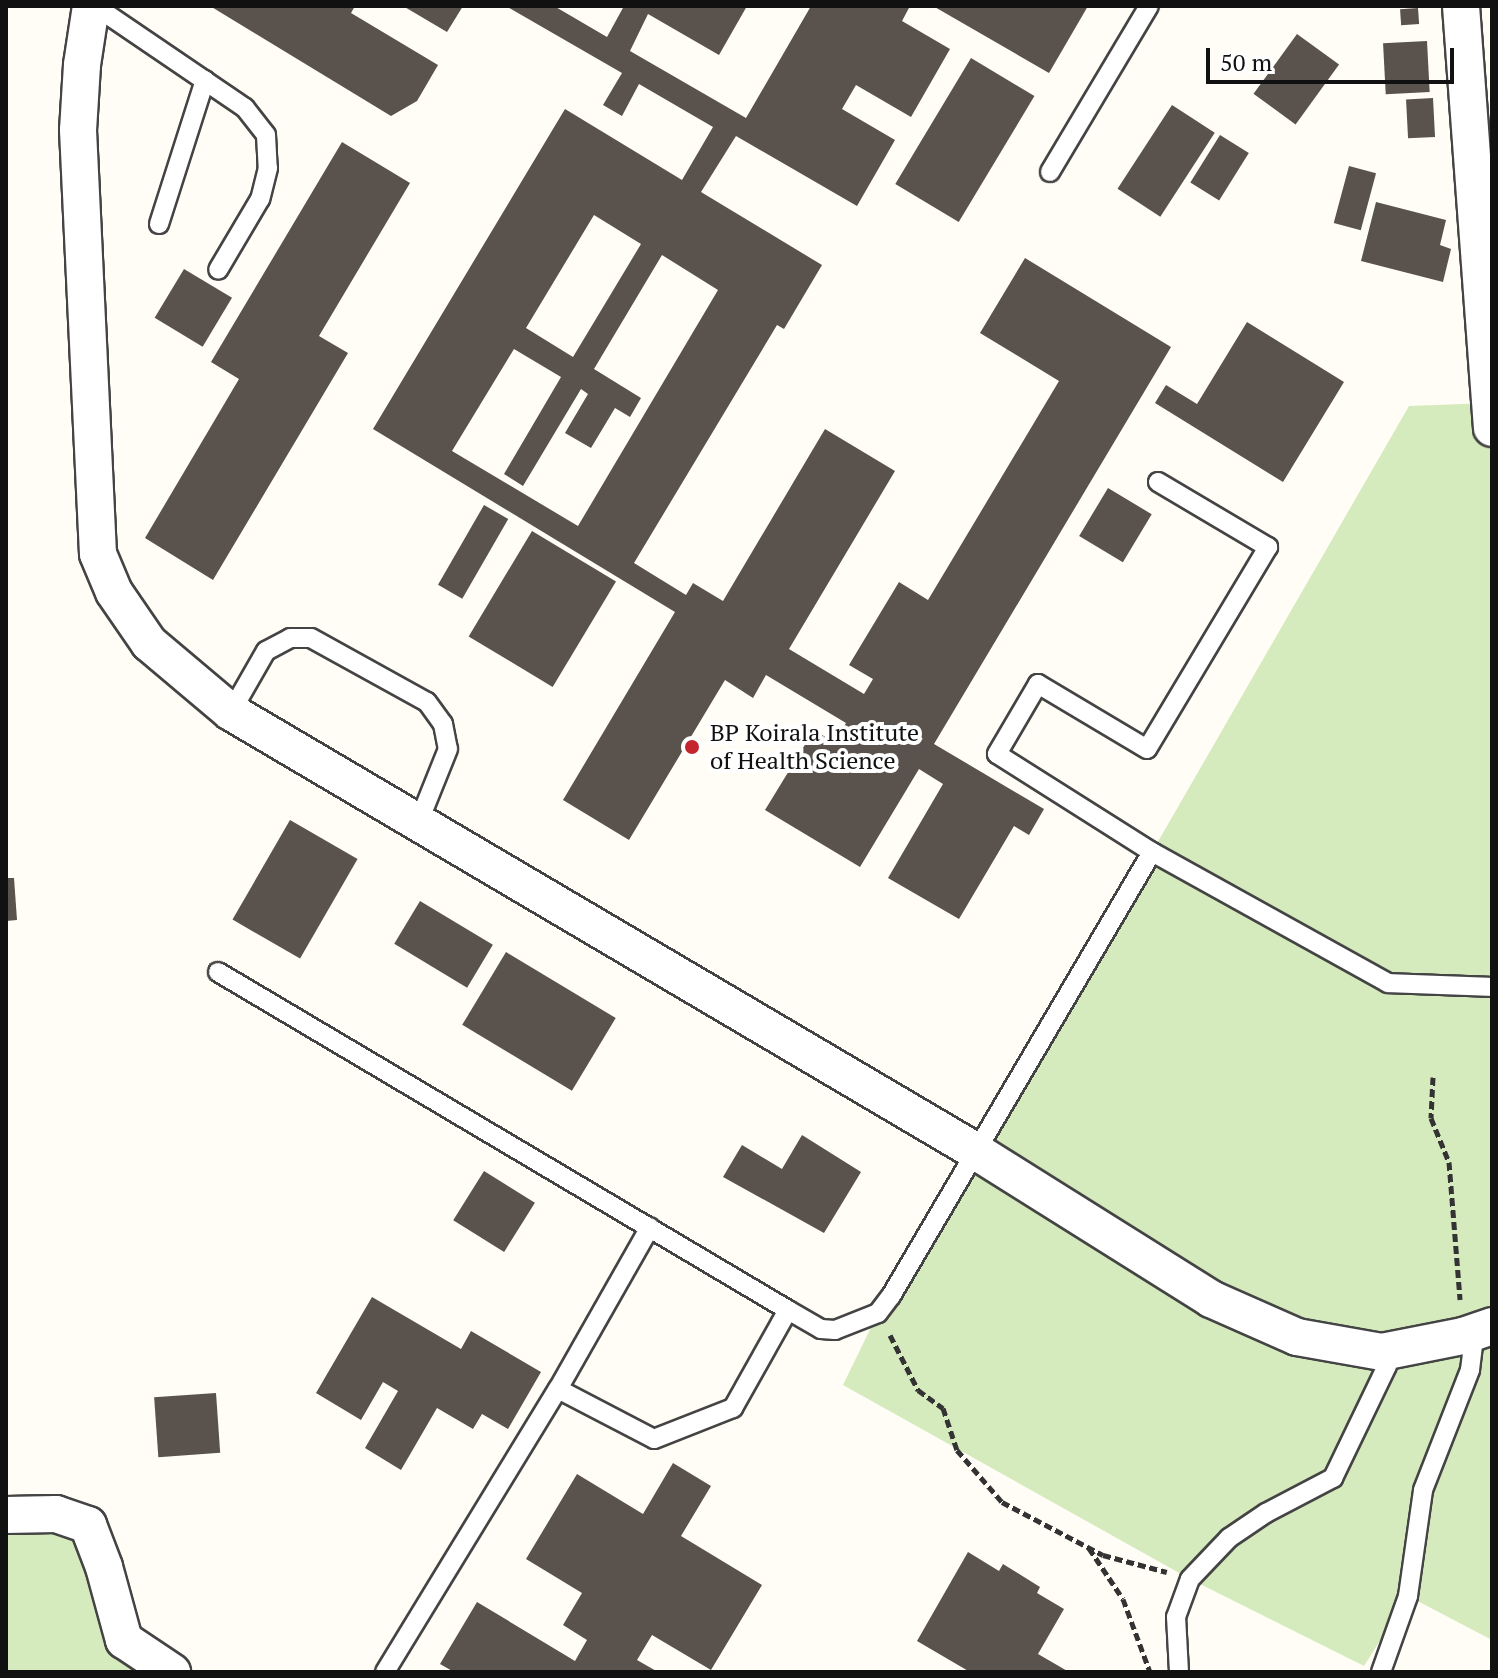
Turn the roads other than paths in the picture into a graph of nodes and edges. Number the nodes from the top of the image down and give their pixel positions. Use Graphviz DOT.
graph roads {
  1 [pos="93,6"];
  2 [pos="1149,6"];
  3 [pos="1461,6"];
  4 [pos="205,80"];
  5 [pos="1050,172"];
  6 [pos="159,224"];
  7 [pos="218,270"];
  8 [pos="1492,428"];
  9 [pos="1158,482"];
  10 [pos="231,712"];
  11 [pos="419,821"];
  12 [pos="1152,852"];
  13 [pos="218,972"];
  14 [pos="1492,987"];
  15 [pos="977,1152"];
  16 [pos="650,1227"];
  17 [pos="788,1310"];
  18 [pos="1477,1331"];
  19 [pos="1382,1352"];
  20 [pos="558,1389"];
  21 [pos="6,1515"];
  22 [pos="172,1672"];
  23 [pos="385,1672"];
  24 [pos="1179,1672"];
  25 [pos="1381,1672"];
  1 -- 4 [label="lane"];
  1 -- 10 [label="street"];
  2 -- 5 [label="lane"];
  3 -- 8 [label="street"];
  4 -- 6 [label="lane"];
  4 -- 7 [label="lane"];
  9 -- 12 [label="lane"];
  10 -- 11 [label="street"];
  10 -- 11 [label="lane"];
  11 -- 15 [label="street"];
  12 -- 14 [label="lane"];
  12 -- 15 [label="lane"];
  13 -- 16 [label="lane"];
  15 -- 17 [label="lane"];
  15 -- 19 [label="street"];
  16 -- 17 [label="lane"];
  16 -- 20 [label="lane"];
  17 -- 20 [label="lane"];
  18 -- 19 [label="street"];
  18 -- 25 [label="lane"];
  19 -- 24 [label="lane"];
  20 -- 23 [label="lane"];
  21 -- 22 [label="street"];
}
